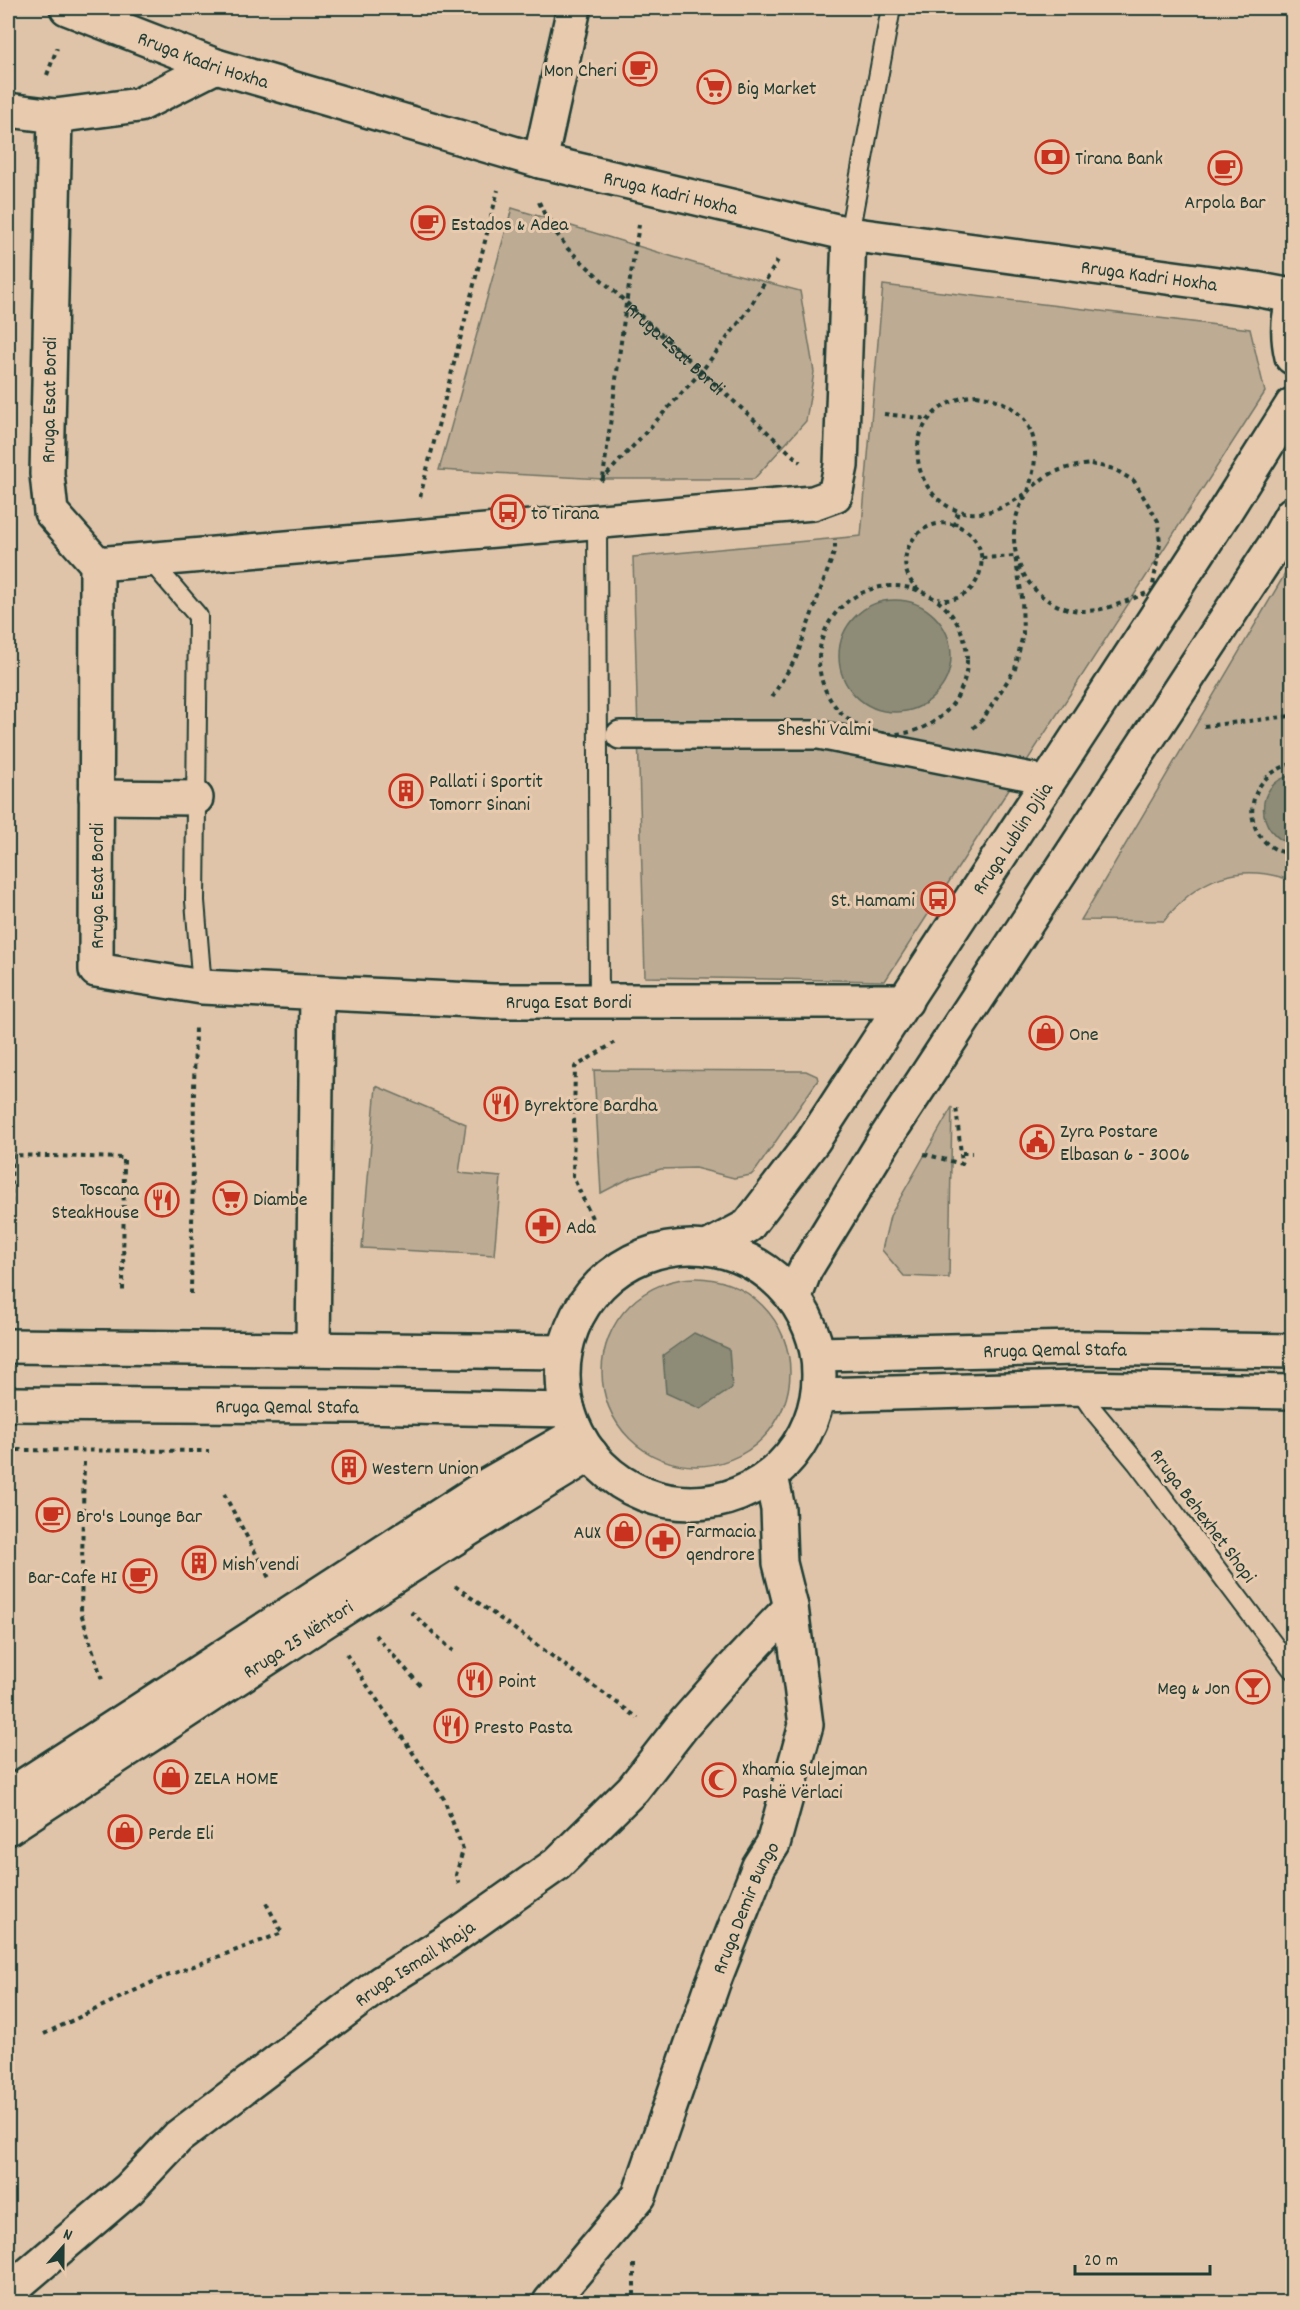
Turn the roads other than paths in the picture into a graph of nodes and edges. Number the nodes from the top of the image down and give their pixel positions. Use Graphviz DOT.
graph roads {
  1 [pos="574,8"];
  2 [pos="891,8"];
  3 [pos="64,23"];
  4 [pos="216,66"];
  5 [pos="8,110"];
  6 [pos="55,116"];
  7 [pos="540,161"];
  8 [pos="849,234"];
  9 [pos="1293,296"];
  10 [pos="1293,306"];
  11 [pos="1293,357"];
  12 [pos="1293,405"];
  13 [pos="1293,514"];
  14 [pos="597,520"];
  15 [pos="149,559"];
  16 [pos="97,564"];
  17 [pos="620,735"];
  18 [pos="1032,777"];
  19 [pos="96,797"];
  20 [pos="196,798"];
  21 [pos="202,987"];
  22 [pos="316,993"];
  23 [pos="599,1001"];
  24 [pos="906,1001"];
  25 [pos="707,1248"];
  26 [pos="794,1299"];
  27 [pos="8,1346"];
  28 [pos="313,1348"];
  29 [pos="1293,1351"];
  30 [pos="565,1352"];
  31 [pos="818,1354"];
  32 [pos="1078,1388"];
  33 [pos="1293,1392"];
  34 [pos="818,1395"];
  35 [pos="8,1404"];
  36 [pos="579,1433"];
  37 [pos="771,1476"];
  38 [pos="791,1607"];
  39 [pos="1293,1669"];
  40 [pos="8,1796"];
  41 [pos="8,1828"];
  42 [pos="8,2292"];
  43 [pos="550,2302"];
  1 -- 7 [label="street"];
  2 -- 8 [label="lane"];
  3 -- 4 [label="street, Rruga Kadri Hoxha"];
  4 -- 6 [label="street"];
  4 -- 7 [label="street, Rruga Kadri Hoxha"];
  5 -- 6 [label="street"];
  6 -- 16 [label="street, Rruga Esat Bordi"];
  7 -- 8 [label="street, Rruga Kadri Hoxha"];
  8 -- 9 [label="street, Rruga Kadri Hoxha"];
  8 -- 14 [label="street"];
  10 -- 11 [label="street"];
  12 -- 24 [label="street, Rruga Lublin Djlia"];
  13 -- 26 [label="street"];
  14 -- 15 [label="street"];
  14 -- 23 [label="lane"];
  15 -- 16 [label="street"];
  15 -- 20 [label="lane"];
  16 -- 19 [label="street, Rruga Esat Bordi"];
  17 -- 18 [label="street"];
  19 -- 20 [label="street"];
  19 -- 21 [label="street, Rruga Esat Bordi"];
  20 -- 21 [label="lane"];
  21 -- 22 [label="street, Rruga Esat Bordi"];
  22 -- 23 [label="street, Rruga Esat Bordi"];
  22 -- 28 [label="street"];
  23 -- 24 [label="street, Rruga Esat Bordi"];
  24 -- 25 [label="street, Rruga Lublin Djlia"];
  25 -- 26 [label="street"];
  25 -- 30 [label="street"];
  26 -- 31 [label="street"];
  27 -- 28 [label="street"];
  28 -- 30 [label="street"];
  29 -- 31 [label="street, Rruga Qemal Stafa"];
  30 -- 36 [label="street"];
  31 -- 34 [label="street"];
  32 -- 33 [label="street, Rruga Qemal Stafa"];
  32 -- 34 [label="street, Rruga Qemal Stafa"];
  32 -- 39 [label="lane, Rruga Behexhet Shopi"];
  34 -- 37 [label="street"];
  35 -- 36 [label="street, Rruga Qemal Stafa"];
  36 -- 37 [label="street"];
  36 -- 40 [label="street, Rruga 25 Nëntori"];
  36 -- 41 [label="street, Rruga 25 Nëntori"];
  37 -- 38 [label="street, Rruga Demir Bungo"];
  38 -- 42 [label="street, Rruga Ismail Xhaja"];
  38 -- 43 [label="street, Rruga Demir Bungo"];
}
